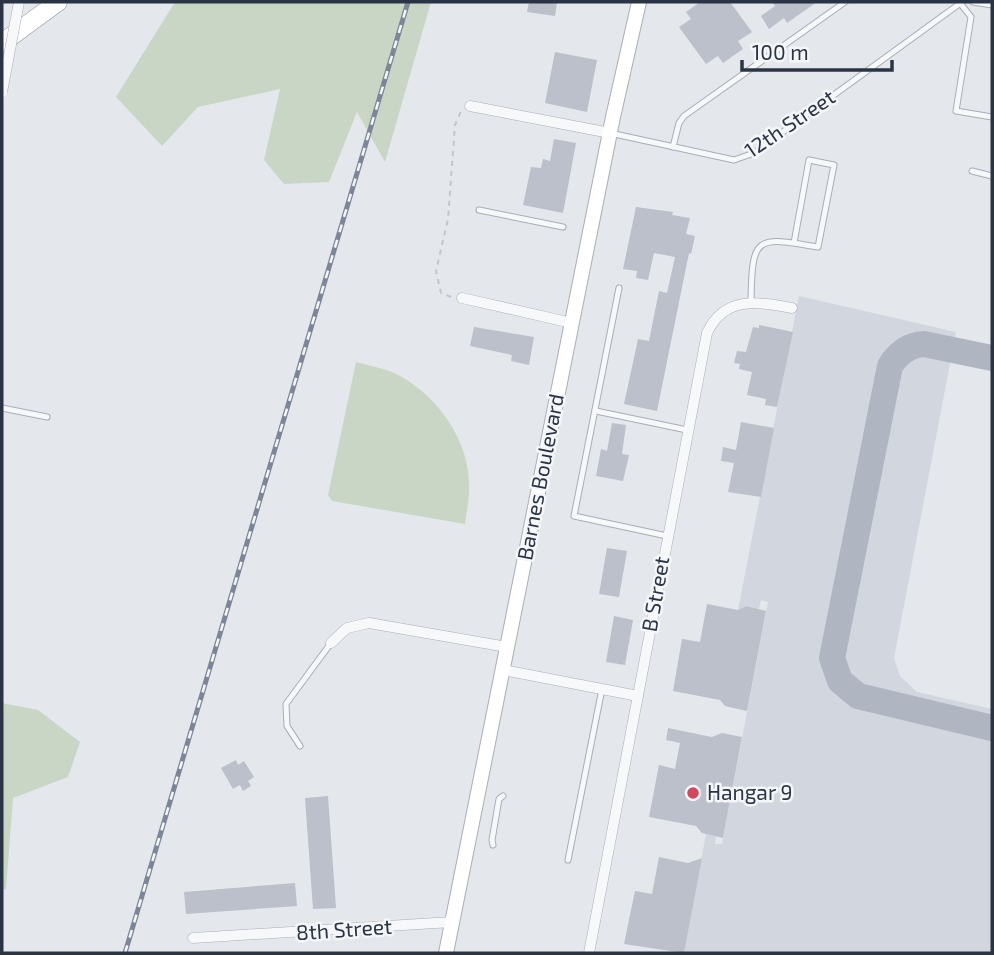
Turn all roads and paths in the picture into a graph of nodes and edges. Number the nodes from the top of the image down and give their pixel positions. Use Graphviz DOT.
graph roads {
  1 [pos="19,2"];
  2 [pos="58,2"];
  3 [pos="639,2"];
  4 [pos="845,2"];
  5 [pos="973,2"];
  6 [pos="961,3"];
  7 [pos="992,5"];
  8 [pos="2,33"];
  9 [pos="2,43"];
  10 [pos="2,92"];
  11 [pos="470,106"];
  12 [pos="992,117"];
  13 [pos="610,133"];
  14 [pos="673,147"];
  15 [pos="972,171"];
  16 [pos="992,176"];
  17 [pos="479,210"];
  18 [pos="563,227"];
  19 [pos="794,243"];
  20 [pos="619,288"];
  21 [pos="462,298"];
  22 [pos="751,302"];
  23 [pos="792,308"];
  24 [pos="572,323"];
  25 [pos="2,408"];
  26 [pos="596,411"];
  27 [pos="47,417"];
  28 [pos="687,430"];
  29 [pos="667,536"];
  30 [pos="331,642"];
  31 [pos="507,647"];
  32 [pos="503,670"];
  33 [pos="602,689"];
  34 [pos="638,696"];
  35 [pos="300,746"];
  36 [pos="503,796"];
  37 [pos="494,845"];
  38 [pos="568,860"];
  39 [pos="452,922"];
  40 [pos="193,938"];
  41 [pos="446,953"];
  42 [pos="589,953"];
  1 -- 10 [label="street, bridge"];
  2 -- 8 [label="highway"];
  2 -- 9 [label="highway"];
  3 -- 13 [label="street, Barnes Boulevard"];
  4 -- 14 [label="lane"];
  5 -- 7 [label="lane"];
  6 -- 12 [label="lane"];
  6 -- 14 [label="lane, 12th Street"];
  11 -- 13 [label="street, 12th Street"];
  11 -- 21 [label="path"];
  13 -- 14 [label="lane, 12th Street"];
  13 -- 24 [label="street, Barnes Boulevard"];
  15 -- 16 [label="lane"];
  17 -- 18 [label="lane"];
  19 -- 19 [label="lane"];
  19 -- 22 [label="lane"];
  20 -- 26 [label="lane"];
  21 -- 24 [label="street"];
  22 -- 23 [label="street"];
  22 -- 28 [label="street, B Street"];
  24 -- 31 [label="street, Barnes Boulevard"];
  25 -- 27 [label="lane"];
  26 -- 28 [label="lane"];
  26 -- 29 [label="lane"];
  28 -- 29 [label="street, B Street"];
  29 -- 34 [label="street, B Street"];
  30 -- 31 [label="street"];
  30 -- 35 [label="lane"];
  31 -- 32 [label="street, Barnes Boulevard"];
  32 -- 33 [label="street"];
  32 -- 39 [label="street, Barnes Boulevard"];
  33 -- 34 [label="street"];
  33 -- 38 [label="lane"];
  34 -- 42 [label="street, B Street"];
  36 -- 37 [label="lane"];
  39 -- 40 [label="street, 8th Street"];
  39 -- 41 [label="street, Barnes Boulevard"];
}
